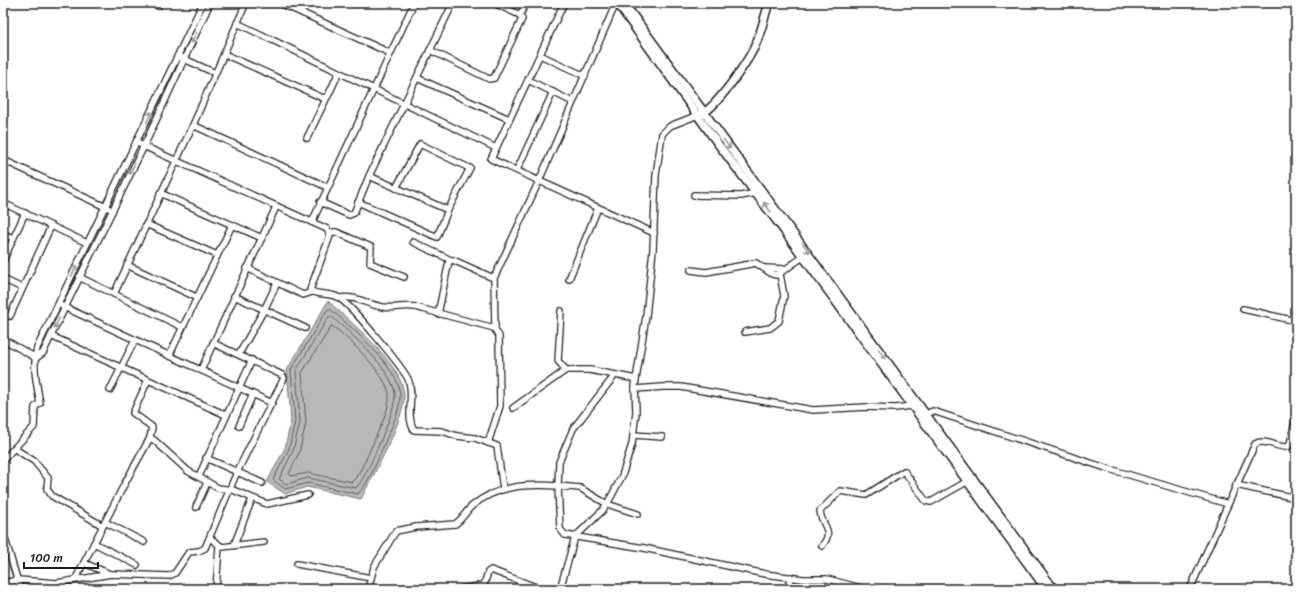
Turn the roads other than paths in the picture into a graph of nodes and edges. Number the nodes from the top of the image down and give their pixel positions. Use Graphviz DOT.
graph roads {
  1 [pos="203,3"];
  2 [pos="210,3"];
  3 [pos="246,3"];
  4 [pos="280,3"];
  5 [pos="414,3"];
  6 [pos="453,3"];
  7 [pos="494,3"];
  8 [pos="526,3"];
  9 [pos="617,3"];
  10 [pos="624,3"];
  11 [pos="769,3"];
  12 [pos="562,4"];
  13 [pos="520,15"];
  14 [pos="237,23"];
  15 [pos="430,50"];
  16 [pos="390,53"];
  17 [pos="224,54"];
  18 [pos="540,55"];
  19 [pos="178,56"];
  20 [pos="184,59"];
  21 [pos="339,72"];
  22 [pos="215,73"];
  23 [pos="585,76"];
  24 [pos="416,78"];
  25 [pos="528,80"];
  26 [pos="373,88"];
  27 [pos="553,92"];
  28 [pos="327,98"];
  29 [pos="574,102"];
  30 [pos="405,103"];
  31 [pos="701,114"];
  32 [pos="509,120"];
  33 [pos="193,125"];
  34 [pos="307,138"];
  35 [pos="136,143"];
  36 [pos="144,146"];
  37 [pos="496,148"];
  38 [pos="3,160"];
  39 [pos="176,162"];
  40 [pos="518,170"];
  41 [pos="370,176"];
  42 [pos="539,181"];
  43 [pos="327,187"];
  44 [pos="396,188"];
  45 [pos="160,193"];
  46 [pos="756,193"];
  47 [pos="694,195"];
  48 [pos="320,202"];
  49 [pos="358,202"];
  50 [pos="3,203"];
  51 [pos="106,207"];
  52 [pos="276,207"];
  53 [pos="598,208"];
  54 [pos="112,210"];
  55 [pos="448,210"];
  56 [pos="25,213"];
  57 [pos="312,222"];
  58 [pos="146,224"];
  59 [pos="232,225"];
  60 [pos="51,226"];
  61 [pos="329,232"];
  62 [pos="3,234"];
  63 [pos="654,234"];
  64 [pos="13,238"];
  65 [pos="262,238"];
  66 [pos="413,242"];
  67 [pos="87,243"];
  68 [pos="217,255"];
  69 [pos="803,257"];
  70 [pos="451,260"];
  71 [pos="3,261"];
  72 [pos="127,265"];
  73 [pos="761,267"];
  74 [pos="247,268"];
  75 [pos="787,269"];
  76 [pos="691,270"];
  77 [pos="780,274"];
  78 [pos="79,277"];
  79 [pos="404,277"];
  80 [pos="494,277"];
  81 [pos="3,279"];
  82 [pos="569,279"];
  83 [pos="277,283"];
  84 [pos="22,288"];
  85 [pos="312,292"];
  86 [pos="114,294"];
  87 [pos="234,296"];
  88 [pos="196,297"];
  89 [pos="340,298"];
  90 [pos="58,304"];
  91 [pos="65,308"];
  92 [pos="1243,309"];
  93 [pos="264,310"];
  94 [pos="562,311"];
  95 [pos="438,314"];
  96 [pos="10,316"];
  97 [pos="1296,321"];
  98 [pos="182,327"];
  99 [pos="305,328"];
  100 [pos="495,329"];
  101 [pos="745,332"];
  102 [pos="52,336"];
  103 [pos="3,339"];
  104 [pos="136,340"];
  105 [pos="213,343"];
  106 [pos="239,354"];
  107 [pos="169,356"];
  108 [pos="36,358"];
  109 [pos="252,360"];
  110 [pos="122,367"];
  111 [pos="201,370"];
  112 [pos="566,370"];
  113 [pos="615,375"];
  114 [pos="636,379"];
  115 [pos="148,380"];
  116 [pos="239,387"];
  117 [pos="635,389"];
  118 [pos="110,390"];
  119 [pos="253,394"];
  120 [pos="272,403"];
  121 [pos="912,406"];
  122 [pos="513,408"];
  123 [pos="226,415"];
  124 [pos="925,416"];
  125 [pos="1296,417"];
  126 [pos="239,426"];
  127 [pos="634,435"];
  128 [pos="662,437"];
  129 [pos="150,438"];
  130 [pos="488,443"];
  131 [pos="15,449"];
  132 [pos="206,458"];
  133 [pos="3,460"];
  134 [pos="237,472"];
  135 [pos="199,476"];
  136 [pos="968,481"];
  137 [pos="207,483"];
  138 [pos="262,483"];
  139 [pos="1236,485"];
  140 [pos="558,486"];
  141 [pos="503,489"];
  142 [pos="230,490"];
  143 [pos="308,495"];
  144 [pos="1296,498"];
  145 [pos="252,499"];
  146 [pos="607,504"];
  147 [pos="1228,504"];
  148 [pos="196,507"];
  149 [pos="638,514"];
  150 [pos="104,524"];
  151 [pos="3,532"];
  152 [pos="575,536"];
  153 [pos="210,538"];
  154 [pos="144,542"];
  155 [pos="264,542"];
  156 [pos="94,543"];
  157 [pos="219,546"];
  158 [pos="234,546"];
  159 [pos="822,546"];
  160 [pos="84,563"];
  161 [pos="297,564"];
  162 [pos="137,565"];
  163 [pos="111,574"];
  164 [pos="371,578"];
  165 [pos="791,578"];
  166 [pos="18,580"];
  167 [pos="75,580"];
  168 [pos="11,582"];
  169 [pos="3,583"];
  170 [pos="482,587"];
  171 [pos="13,589"];
  172 [pos="20,589"];
  173 [pos="216,589"];
  174 [pos="368,589"];
  175 [pos="461,589"];
  176 [pos="541,589"];
  177 [pos="560,589"];
  178 [pos="787,589"];
  179 [pos="866,589"];
  180 [pos="1046,589"];
  181 [pos="1054,589"];
  182 [pos="1190,589"];
  1 -- 19 [label="street"];
  2 -- 20 [label="street, one-way"];
  3 -- 14 [label="street"];
  4 -- 16 [label="street"];
  5 -- 16 [label="street"];
  6 -- 15 [label="street"];
  7 -- 13 [label="street"];
  8 -- 13 [label="street"];
  9 -- 23 [label="street"];
  9 -- 31 [label="street"];
  10 -- 31 [label="street"];
  11 -- 31 [label="street"];
  12 -- 18 [label="street"];
  13 -- 15 [label="street"];
  14 -- 17 [label="street"];
  14 -- 21 [label="street"];
  15 -- 24 [label="street"];
  16 -- 26 [label="street"];
  17 -- 22 [label="street"];
  17 -- 28 [label="street"];
  18 -- 23 [label="street"];
  18 -- 25 [label="street"];
  19 -- 20 [label="street"];
  35 -- 19 [label="street, one-way"];
  20 -- 22 [label="street"];
  20 -- 36 [label="street"];
  21 -- 26 [label="street"];
  21 -- 28 [label="street"];
  22 -- 33 [label="street"];
  23 -- 29 [label="street"];
  24 -- 30 [label="street"];
  24 -- 32 [label="street"];
  25 -- 27 [label="street"];
  25 -- 32 [label="street"];
  26 -- 30 [label="street"];
  26 -- 43 [label="street"];
  27 -- 29 [label="street"];
  27 -- 40 [label="street"];
  28 -- 34 [label="street"];
  29 -- 42 [label="street"];
  30 -- 37 [label="street"];
  30 -- 41 [label="street"];
  31 -- 46 [label="street"];
  31 -- 63 [label="street"];
  31 -- 124 [label="street, one-way"];
  32 -- 37 [label="street"];
  33 -- 39 [label="street"];
  33 -- 43 [label="street"];
  35 -- 36 [label="street"];
  35 -- 51 [label="street"];
  36 -- 39 [label="street"];
  36 -- 54 [label="street, one-way"];
  37 -- 40 [label="street"];
  38 -- 51 [label="street"];
  39 -- 45 [label="street"];
  39 -- 52 [label="street"];
  40 -- 42 [label="street"];
  41 -- 44 [label="street"];
  41 -- 49 [label="street"];
  42 -- 53 [label="street"];
  42 -- 80 [label="street"];
  43 -- 48 [label="street"];
  44 -- 55 [label="street"];
  44 -- 55 [label="street"];
  45 -- 58 [label="street"];
  45 -- 59 [label="street"];
  46 -- 47 [label="street"];
  69 -- 46 [label="street, one-way"];
  48 -- 49 [label="street"];
  48 -- 57 [label="street"];
  49 -- 55 [label="street"];
  50 -- 56 [label="street"];
  51 -- 54 [label="street"];
  51 -- 67 [label="street"];
  52 -- 57 [label="street"];
  52 -- 65 [label="street"];
  53 -- 63 [label="street"];
  53 -- 82 [label="street"];
  54 -- 78 [label="street"];
  56 -- 60 [label="street"];
  56 -- 64 [label="street"];
  57 -- 61 [label="street"];
  58 -- 68 [label="street"];
  58 -- 72 [label="street"];
  59 -- 65 [label="street"];
  59 -- 68 [label="street"];
  60 -- 67 [label="street"];
  60 -- 84 [label="street"];
  61 -- 79 [label="street"];
  61 -- 85 [label="street"];
  62 -- 64 [label="street"];
  63 -- 114 [label="street"];
  64 -- 71 [label="street"];
  65 -- 74 [label="street"];
  66 -- 70 [label="street"];
  90 -- 67 [label="street, one-way"];
  68 -- 88 [label="street"];
  69 -- 75 [label="street"];
  69 -- 121 [label="street"];
  70 -- 80 [label="street"];
  70 -- 95 [label="street"];
  72 -- 86 [label="street"];
  72 -- 88 [label="street"];
  73 -- 75 [label="street"];
  73 -- 76 [label="street"];
  73 -- 77 [label="street"];
  74 -- 83 [label="street"];
  74 -- 87 [label="street"];
  75 -- 77 [label="street"];
  77 -- 101 [label="street"];
  78 -- 86 [label="street"];
  78 -- 91 [label="street"];
  80 -- 100 [label="street"];
  81 -- 84 [label="street"];
  83 -- 85 [label="street"];
  83 -- 93 [label="street"];
  84 -- 96 [label="street"];
  85 -- 89 [label="street"];
  86 -- 98 [label="street"];
  87 -- 93 [label="street"];
  87 -- 105 [label="street"];
  88 -- 98 [label="street"];
  89 -- 95 [label="street"];
  89 -- 130 [label="street"];
  90 -- 91 [label="street"];
  90 -- 108 [label="street"];
  91 -- 102 [label="street, one-way"];
  91 -- 104 [label="street"];
  92 -- 97 [label="street"];
  93 -- 99 [label="street"];
  93 -- 106 [label="street"];
  94 -- 112 [label="street"];
  95 -- 100 [label="street"];
  98 -- 107 [label="street"];
  100 -- 130 [label="street"];
  102 -- 108 [label="street"];
  102 -- 110 [label="street"];
  103 -- 108 [label="street"];
  104 -- 107 [label="street"];
  104 -- 110 [label="street"];
  105 -- 106 [label="street"];
  105 -- 111 [label="street"];
  106 -- 109 [label="street"];
  107 -- 111 [label="street"];
  108 -- 131 [label="street"];
  109 -- 116 [label="street"];
  109 -- 120 [label="street"];
  110 -- 115 [label="street"];
  110 -- 118 [label="street"];
  111 -- 116 [label="street"];
  112 -- 113 [label="street"];
  112 -- 122 [label="street"];
  113 -- 114 [label="street"];
  113 -- 140 [label="street"];
  114 -- 117 [label="street"];
  115 -- 123 [label="street"];
  115 -- 129 [label="street"];
  116 -- 119 [label="street"];
  116 -- 123 [label="street"];
  117 -- 121 [label="street"];
  117 -- 127 [label="street"];
  119 -- 120 [label="street"];
  119 -- 126 [label="street"];
  120 -- 134 [label="street"];
  121 -- 124 [label="street"];
  123 -- 132 [label="street"];
  124 -- 136 [label="street"];
  124 -- 147 [label="street"];
  124 -- 181 [label="street"];
  125 -- 139 [label="street"];
  127 -- 128 [label="street"];
  127 -- 146 [label="street"];
  129 -- 135 [label="street"];
  129 -- 150 [label="street"];
  130 -- 141 [label="street"];
  131 -- 133 [label="street"];
  131 -- 150 [label="street"];
  132 -- 134 [label="street"];
  132 -- 135 [label="street"];
  134 -- 138 [label="street"];
  134 -- 142 [label="street"];
  135 -- 137 [label="street"];
  136 -- 159 [label="street"];
  136 -- 180 [label="street"];
  137 -- 142 [label="street"];
  137 -- 148 [label="street"];
  139 -- 144 [label="street"];
  139 -- 147 [label="street"];
  140 -- 141 [label="street"];
  140 -- 146 [label="street"];
  140 -- 152 [label="street"];
  141 -- 164 [label="street"];
  142 -- 145 [label="street"];
  142 -- 153 [label="street"];
  143 -- 145 [label="street"];
  145 -- 158 [label="street"];
  146 -- 149 [label="street"];
  146 -- 152 [label="street"];
  147 -- 182 [label="street"];
  150 -- 154 [label="street"];
  150 -- 156 [label="street"];
  151 -- 166 [label="street"];
  152 -- 165 [label="street"];
  152 -- 177 [label="street"];
  153 -- 157 [label="street"];
  153 -- 163 [label="street"];
  155 -- 158 [label="street"];
  156 -- 160 [label="street"];
  156 -- 162 [label="street"];
  157 -- 158 [label="street"];
  157 -- 173 [label="street"];
  160 -- 163 [label="street"];
  160 -- 167 [label="street"];
  161 -- 164 [label="street"];
  163 -- 167 [label="street"];
  164 -- 174 [label="street"];
  165 -- 178 [label="street"];
  165 -- 179 [label="street"];
  166 -- 167 [label="street"];
  166 -- 168 [label="street"];
  166 -- 172 [label="street"];
  168 -- 169 [label="street"];
  168 -- 171 [label="street"];
  170 -- 175 [label="street"];
  170 -- 176 [label="street"];
}
